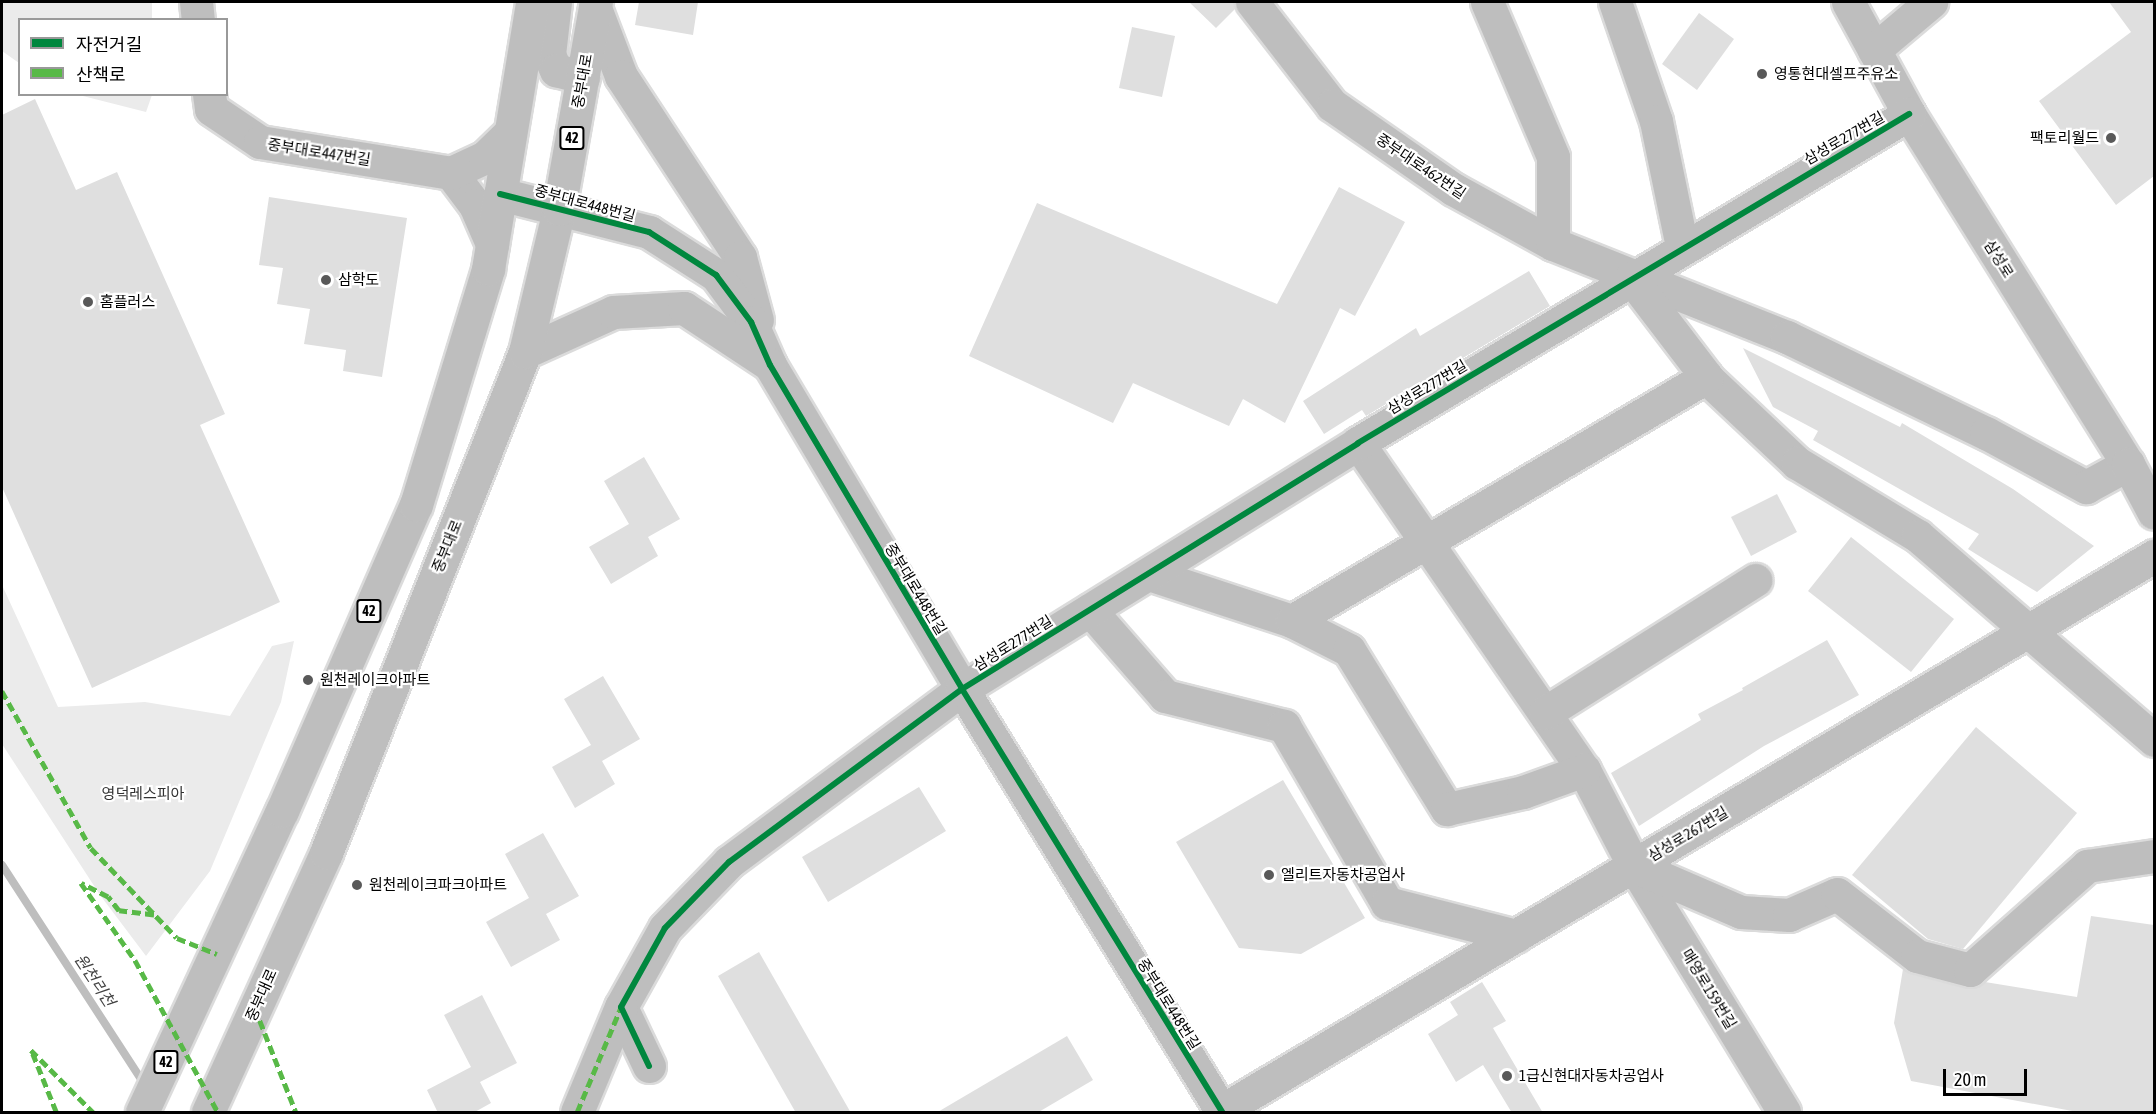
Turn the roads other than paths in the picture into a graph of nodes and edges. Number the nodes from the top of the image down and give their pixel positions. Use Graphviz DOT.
graph roads {
  1 [pos="196,2"];
  2 [pos="532,2"];
  3 [pos="555,2"];
  4 [pos="1252,2"];
  5 [pos="1487,2"];
  6 [pos="1615,2"];
  7 [pos="1848,2"];
  8 [pos="1931,2"];
  9 [pos="595,5"];
  10 [pos="198,18"];
  11 [pos="1874,50"];
  12 [pos="583,77"];
  13 [pos="209,96"];
  14 [pos="1909,114"];
  15 [pos="510,133"];
  16 [pos="451,173"];
  17 [pos="500,194"];
  18 [pos="559,209"];
  19 [pos="492,244"];
  20 [pos="1553,244"];
  21 [pos="1682,246"];
  22 [pos="1631,278"];
  23 [pos="525,352"];
  24 [pos="770,365"];
  25 [pos="1707,377"];
  26 [pos="1358,442"];
  27 [pos="2140,475"];
  28 [pos="2154,513"];
  29 [pos="1428,540"];
  30 [pos="2154,555"];
  31 [pos="1149,574"];
  32 [pos="1755,580"];
  33 [pos="1090,610"];
  34 [pos="1292,621"];
  35 [pos="2030,631"];
  36 [pos="962,689"];
  37 [pos="1545,714"];
  38 [pos="2154,740"];
  39 [pos="1584,770"];
  40 [pos="2154,856"];
  41 [pos="1634,866"];
  42 [pos="1516,936"];
  43 [pos="621,1007"];
  44 [pos="649,1066"];
  45 [pos="1222,1112"];
  46 [pos="142,1113"];
  47 [pos="208,1113"];
  48 [pos="577,1113"];
  49 [pos="1784,1113"];
  1 -- 10 [label="street"];
  2 -- 15 [label="street, 42"];
  3 -- 12 [label="street"];
  4 -- 20 [label="street, 중부대로462번길"];
  5 -- 20 [label="street"];
  6 -- 21 [label="street"];
  7 -- 11 [label="street, 삼성로"];
  8 -- 11 [label="street"];
  9 -- 12 [label="street, 중부대로 / 42"];
  9 -- 24 [label="street"];
  11 -- 14 [label="street, 삼성로"];
  12 -- 18 [label="street, 중부대로 / 42"];
  13 -- 16 [label="street, 중부대로447번길"];
  14 -- 21 [label="street, 삼성로277번길"];
  14 -- 27 [label="street, 삼성로"];
  15 -- 16 [label="street"];
  15 -- 17 [label="street, 42"];
  16 -- 19 [label="street"];
  17 -- 18 [label="street, 중부대로448번길"];
  17 -- 19 [label="street, 42"];
  18 -- 23 [label="street, 중부대로 / 42"];
  18 -- 24 [label="street, 중부대로448번길"];
  19 -- 46 [label="street, 42"];
  20 -- 22 [label="street, 중부대로462번길"];
  21 -- 22 [label="street, 삼성로277번길"];
  22 -- 25 [label="street"];
  22 -- 26 [label="street, 삼성로277번길"];
  22 -- 27 [label="street, 중부대로462번길"];
  23 -- 24 [label="street"];
  23 -- 47 [label="street, 중부대로 / 42"];
  24 -- 36 [label="street, 중부대로448번길"];
  25 -- 29 [label="street"];
  25 -- 35 [label="street"];
  26 -- 29 [label="street, 매영로159번길"];
  26 -- 31 [label="street, 삼성로277번길"];
  27 -- 28 [label="street, 삼성로"];
  29 -- 34 [label="street"];
  29 -- 37 [label="street, 매영로159번길"];
  30 -- 35 [label="street, 삼성로267번길"];
  31 -- 33 [label="street, 삼성로277번길"];
  31 -- 34 [label="street"];
  32 -- 37 [label="street"];
  33 -- 36 [label="street, 삼성로277번길"];
  33 -- 42 [label="street"];
  34 -- 39 [label="street"];
  35 -- 38 [label="street"];
  35 -- 41 [label="street, 삼성로267번길"];
  36 -- 43 [label="street, 삼성로277번길"];
  36 -- 45 [label="street, 중부대로448번길"];
  37 -- 39 [label="street, 매영로159번길"];
  39 -- 41 [label="street, 매영로159번길"];
  40 -- 41 [label="street"];
  41 -- 42 [label="street, 삼성로267번길"];
  41 -- 49 [label="street, 매영로159번길"];
  42 -- 45 [label="street, 삼성로267번길"];
  43 -- 44 [label="street"];
  43 -- 48 [label="street, 삼성로277번길"];
}
